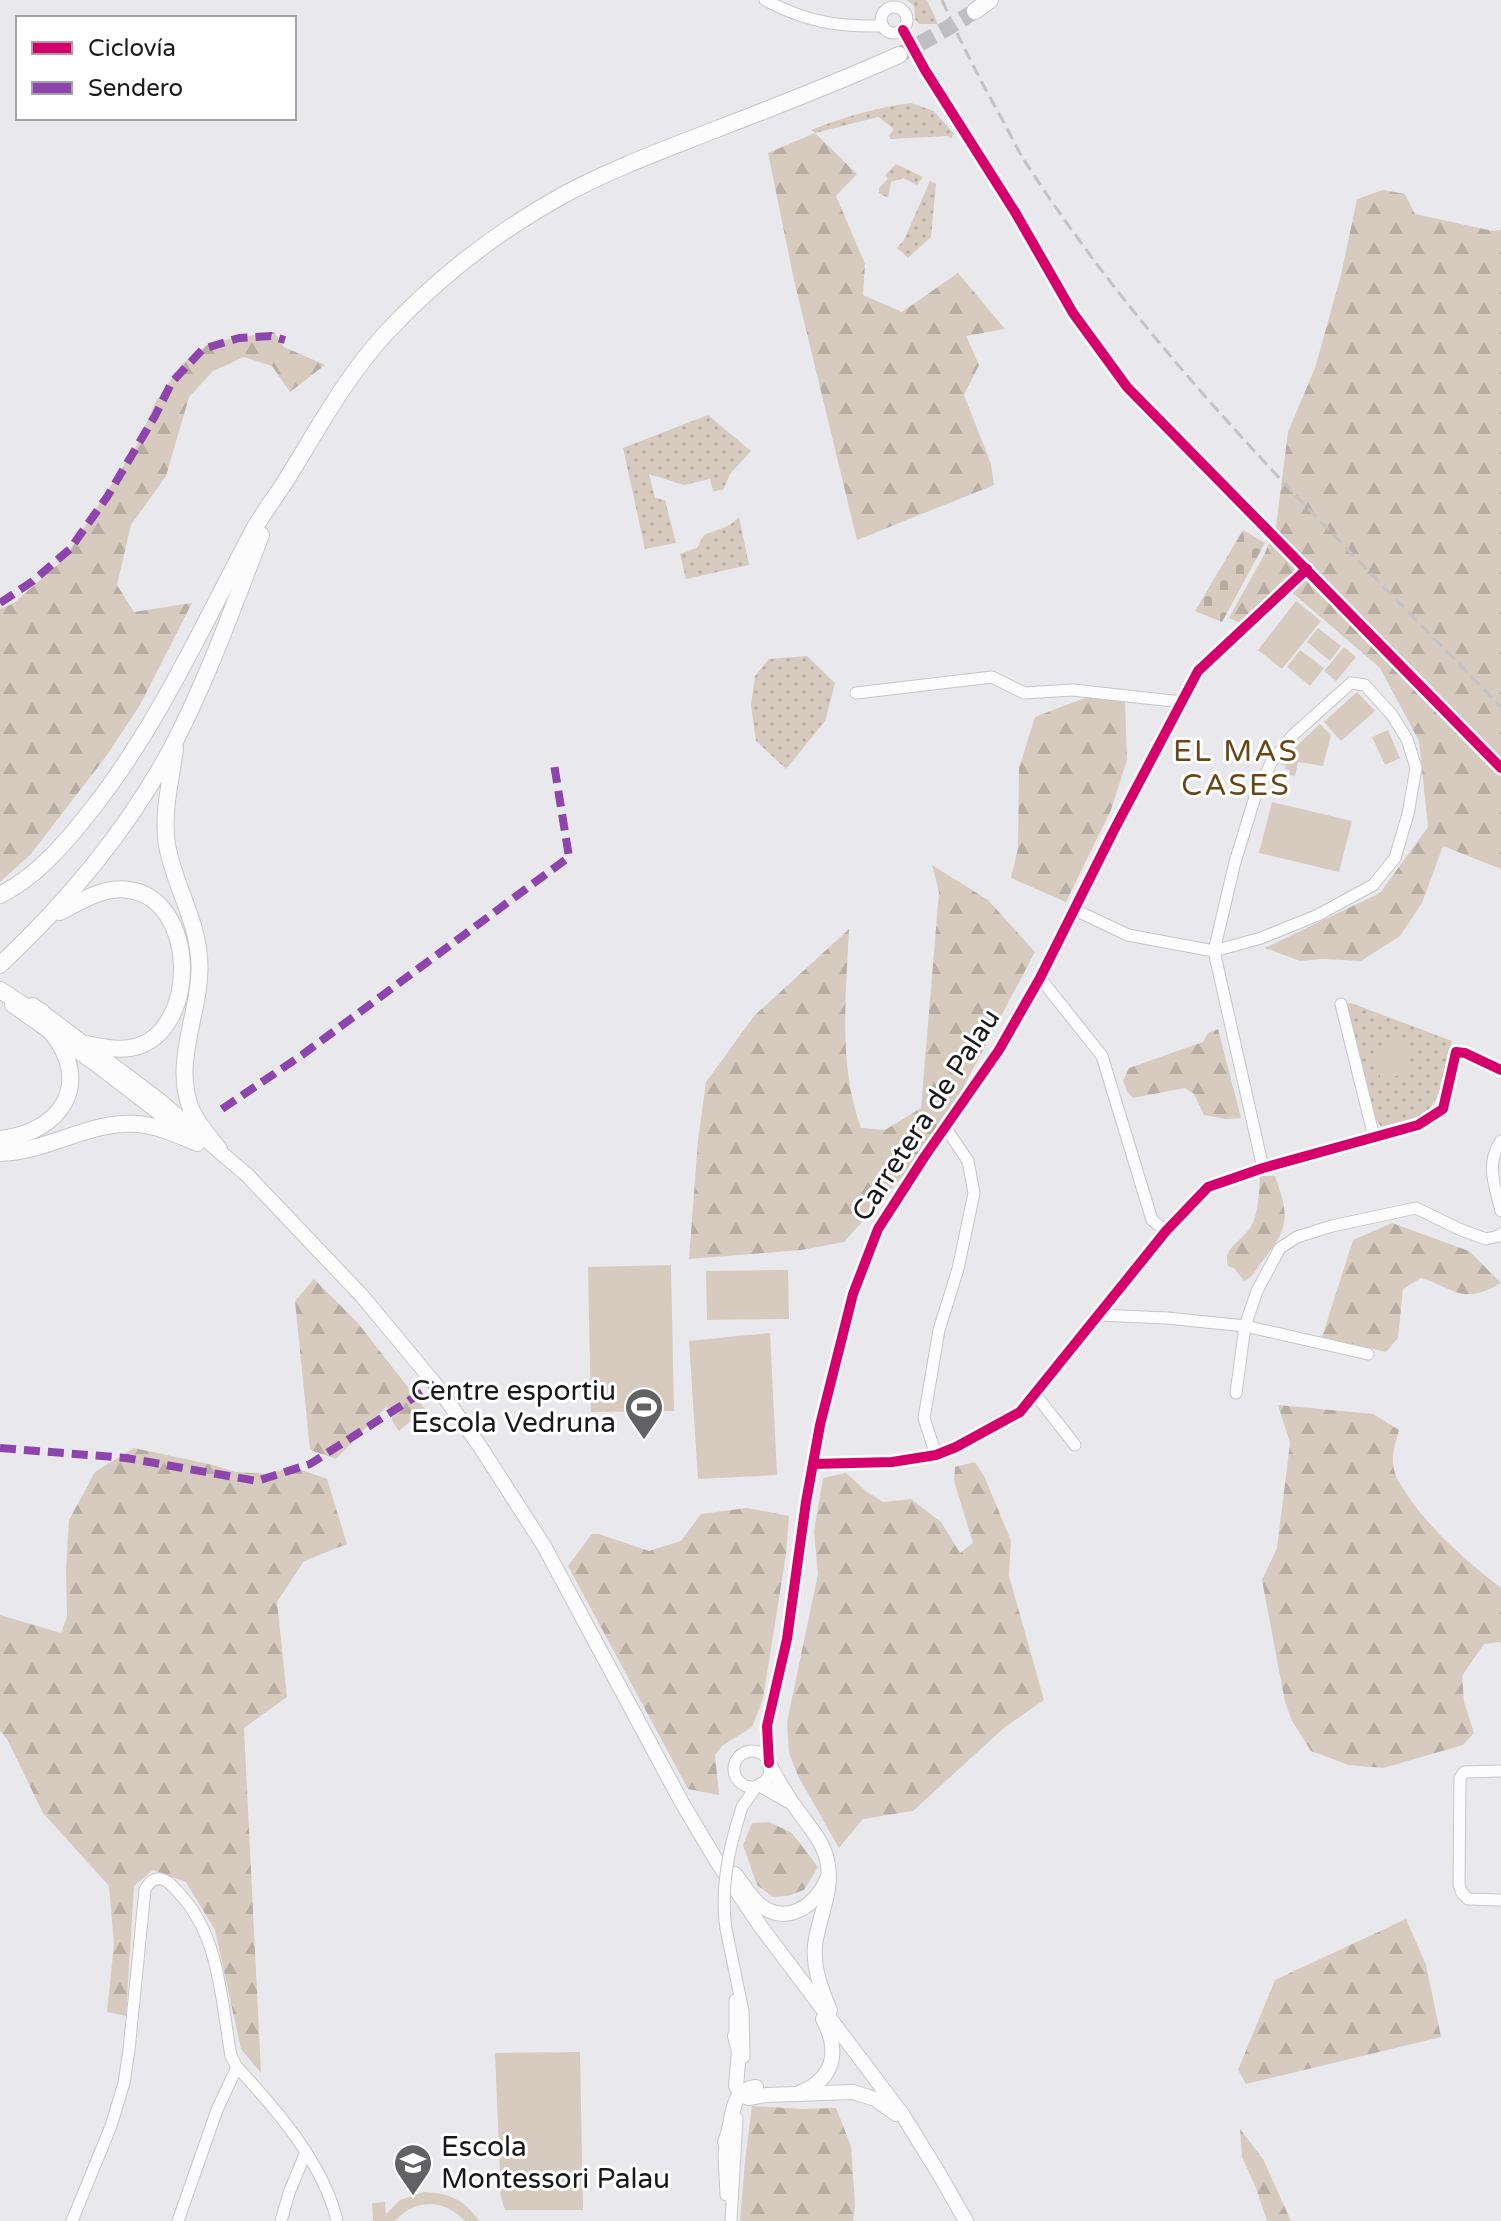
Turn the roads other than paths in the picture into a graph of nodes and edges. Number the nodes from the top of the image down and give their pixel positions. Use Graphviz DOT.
graph roads {
  1 [pos="765,0"];
  2 [pos="990,0"];
  3 [pos="889,4"];
  4 [pos="975,11"];
  5 [pos="883,26"];
  6 [pos="903,30"];
  7 [pos="899,55"];
  8 [pos="285,482"];
  9 [pos="1307,569"];
  10 [pos="856,693"];
  11 [pos="1182,702"];
  12 [pos="177,736"];
  13 [pos="1501,768"];
  14 [pos="0,895"];
  15 [pos="1073,909"];
  16 [pos="48,919"];
  17 [pos="1214,951"];
  18 [pos="0,965"];
  19 [pos="1040,978"];
  20 [pos="0,983"];
  21 [pos="0,990"];
  22 [pos="0,997"];
  23 [pos="1341,1004"];
  24 [pos="41,1011"];
  25 [pos="51,1032"];
  26 [pos="86,1044"];
  27 [pos="1501,1070"];
  28 [pos="945,1127"];
  29 [pos="1374,1137"];
  30 [pos="0,1139"];
  31 [pos="1501,1141"];
  32 [pos="197,1143"];
  33 [pos="219,1149"];
  34 [pos="0,1153"];
  35 [pos="1263,1168"];
  36 [pos="267,1198"];
  37 [pos="1501,1211"];
  38 [pos="1166,1231"];
  39 [pos="1501,1234"];
  40 [pos="1099,1315"];
  41 [pos="1245,1326"];
  42 [pos="1368,1354"];
  43 [pos="1236,1393"];
  44 [pos="1035,1394"];
  45 [pos="1075,1445"];
  46 [pos="936,1455"];
  47 [pos="813,1464"];
  48 [pos="767,1726"];
  49 [pos="742,1755"];
  50 [pos="769,1765"];
  51 [pos="1501,1771"];
  52 [pos="737,1779"];
  53 [pos="758,1786"];
  54 [pos="681,1801"];
  55 [pos="794,1805"];
  56 [pos="742,1807"];
  57 [pos="829,1875"];
  58 [pos="1501,1900"];
  59 [pos="734,1972"];
  60 [pos="809,1991"];
  61 [pos="735,2036"];
  62 [pos="848,2042"];
  63 [pos="237,2067"];
  64 [pos="743,2070"];
  65 [pos="754,2093"];
  66 [pos="791,2096"];
  67 [pos="738,2115"];
  68 [pos="906,2122"];
  69 [pos="725,2142"];
  70 [pos="305,2154"];
  71 [pos="72,2221"];
  72 [pos="178,2221"];
  73 [pos="281,2221"];
  74 [pos="337,2221"];
  75 [pos="731,2221"];
  76 [pos="966,2221"];
  1 -- 5 [label="street"];
  2 -- 4 [label="highway"];
  3 -- 5 [label="street"];
  3 -- 6 [label="street"];
  5 -- 6 [label="street"];
  6 -- 9 [label="street"];
  7 -- 8 [label="highway"];
  8 -- 12 [label="highway"];
  8 -- 14 [label="highway"];
  9 -- 11 [label="street, Carretera de Palau"];
  9 -- 13 [label="street"];
  10 -- 11 [label="street"];
  11 -- 15 [label="street, Carretera de Palau"];
  12 -- 16 [label="highway"];
  12 -- 33 [label="highway"];
  15 -- 17 [label="street"];
  15 -- 19 [label="street, Carretera de Palau"];
  16 -- 18 [label="highway"];
  16 -- 26 [label="highway"];
  17 -- 17 [label="street"];
  17 -- 35 [label="street"];
  19 -- 28 [label="street, Carretera de Palau"];
  19 -- 38 [label="street"];
  20 -- 24 [label="main road"];
  21 -- 24 [label="highway"];
  22 -- 25 [label="main road"];
  23 -- 29 [label="street"];
  24 -- 26 [label="main road"];
  25 -- 30 [label="highway"];
  25 -- 32 [label="main road"];
  26 -- 33 [label="main road"];
  27 -- 29 [label="street"];
  28 -- 46 [label="street"];
  28 -- 47 [label="street, Carretera de Palau"];
  29 -- 35 [label="street"];
  31 -- 37 [label="street"];
  32 -- 34 [label="highway"];
  32 -- 36 [label="main road"];
  33 -- 36 [label="main road"];
  35 -- 38 [label="street"];
  36 -- 54 [label="main road"];
  38 -- 40 [label="street"];
  39 -- 41 [label="street"];
  40 -- 41 [label="street"];
  40 -- 44 [label="street"];
  41 -- 42 [label="street"];
  41 -- 43 [label="street"];
  44 -- 45 [label="street"];
  44 -- 46 [label="street"];
  46 -- 47 [label="street"];
  47 -- 48 [label="street, Carretera de Palau"];
  48 -- 49 [label="street, Carretera de Palau"];
  48 -- 50 [label="street, Carretera de Palau"];
  49 -- 50 [label="street"];
  49 -- 52 [label="street"];
  50 -- 53 [label="street"];
  50 -- 55 [label="main road"];
  51 -- 58 [label="street"];
  52 -- 53 [label="street"];
  52 -- 56 [label="street"];
  53 -- 55 [label="main road"];
  53 -- 56 [label="street"];
  54 -- 57 [label="main road"];
  54 -- 60 [label="main road"];
  55 -- 57 [label="main road"];
  56 -- 59 [label="street, bridge"];
  57 -- 62 [label="main road"];
  59 -- 61 [label="street"];
  59 -- 64 [label="street"];
  60 -- 62 [label="main road"];
  60 -- 66 [label="main road"];
  61 -- 65 [label="main road"];
  61 -- 69 [label="street"];
  62 -- 68 [label="main road"];
  63 -- 70 [label="street"];
  63 -- 71 [label="street"];
  63 -- 72 [label="street"];
  64 -- 65 [label="main road"];
  65 -- 66 [label="main road"];
  65 -- 67 [label="main road"];
  65 -- 69 [label="main road"];
  66 -- 68 [label="main road"];
  67 -- 75 [label="street"];
  68 -- 76 [label="main road"];
  69 -- 75 [label="street"];
  70 -- 73 [label="street"];
  70 -- 74 [label="street"];
}
